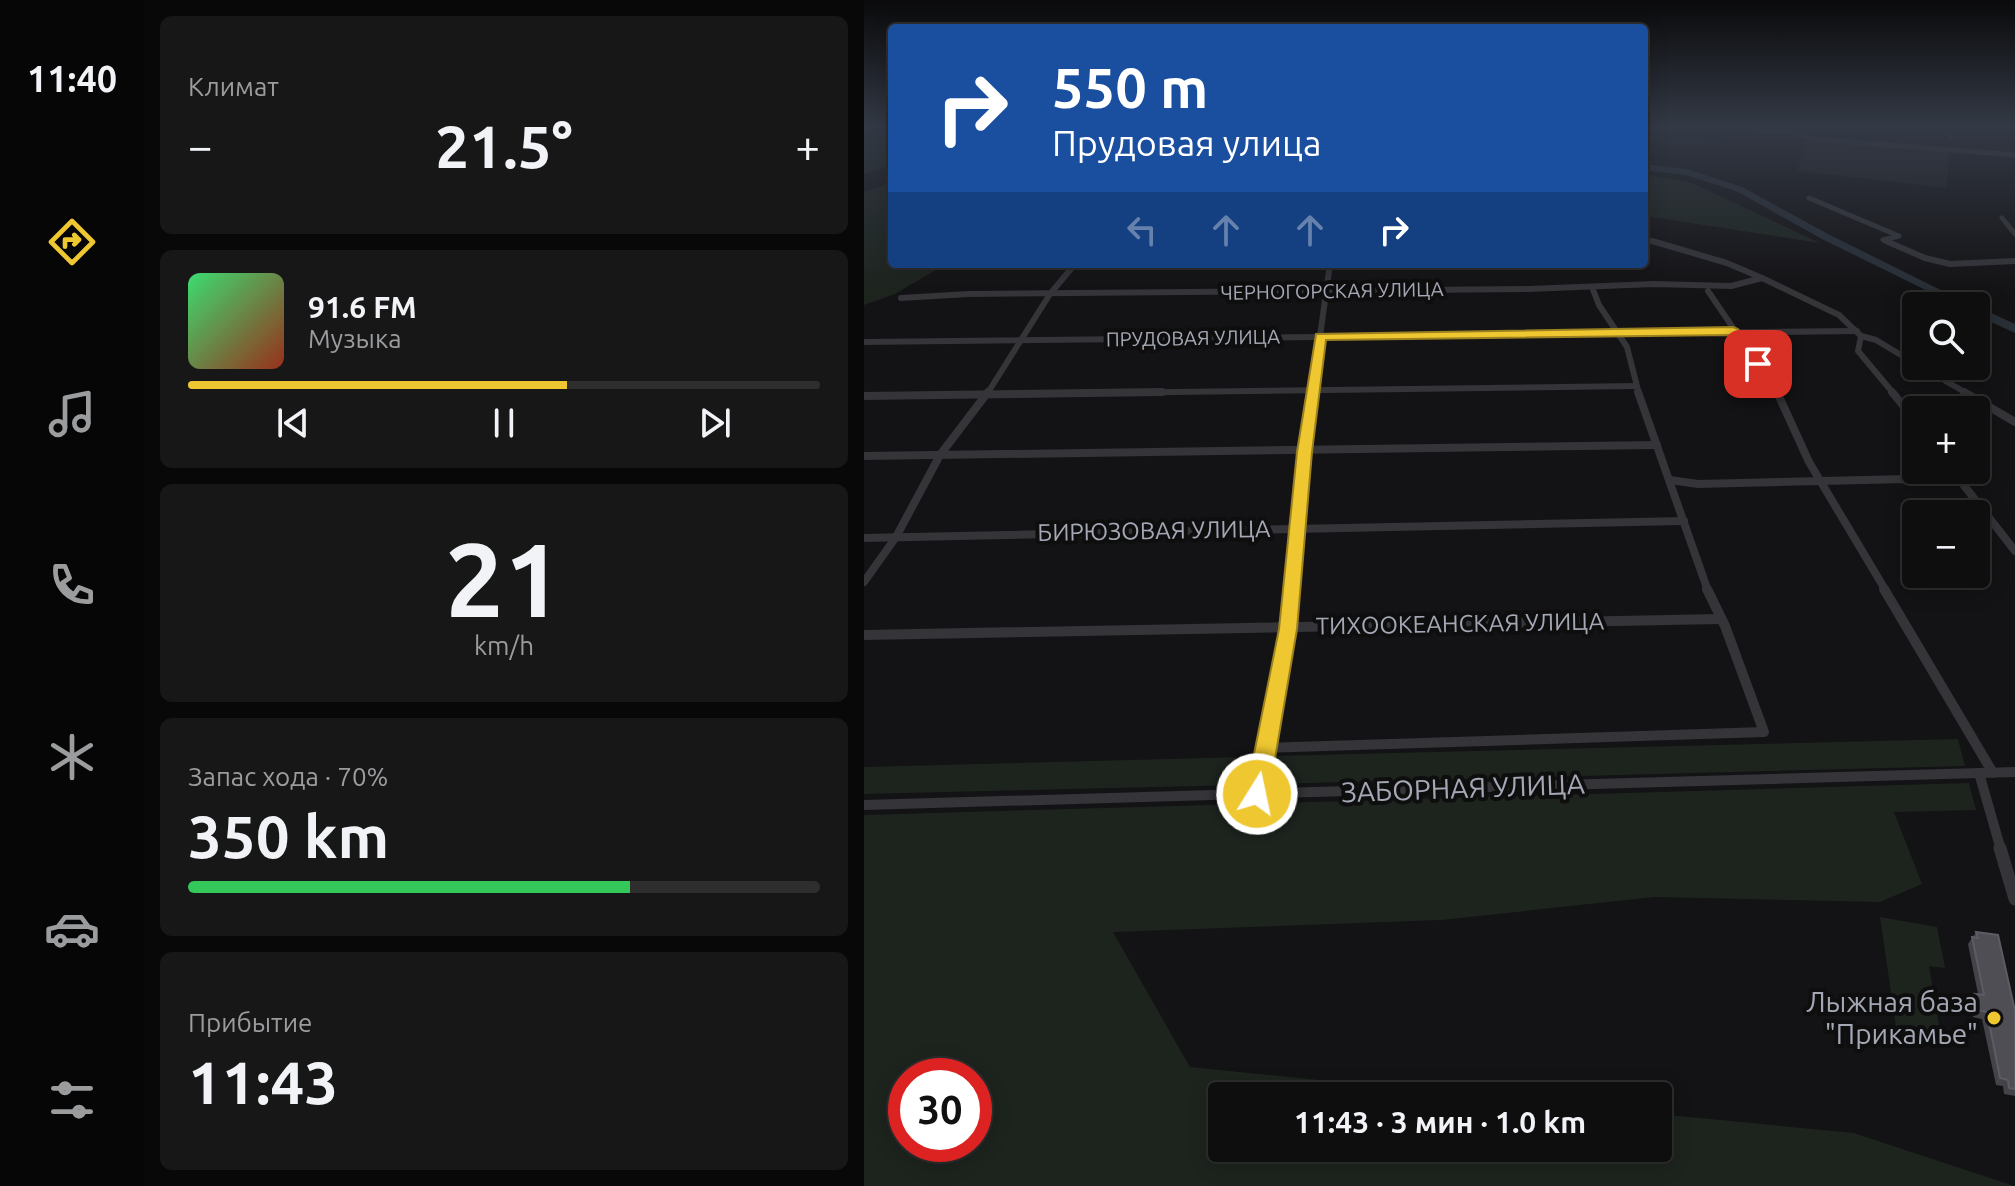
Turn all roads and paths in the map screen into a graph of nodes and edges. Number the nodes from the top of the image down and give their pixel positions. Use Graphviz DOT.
graph roads {
  1 [pos="1809,198"];
  2 [pos="2002,218"];
  3 [pos="2015,234"];
  4 [pos="1648,240"];
  5 [pos="2015,261"];
  6 [pos="1072,268"];
  7 [pos="1329,268"];
  8 [pos="1762,278"];
  9 [pos="1592,287"];
  10 [pos="1708,291"];
  11 [pos="1325,292"];
  12 [pos="1050,294"];
  13 [pos="901,298"];
  14 [pos="1733,331"];
  15 [pos="1620,332"];
  16 [pos="1859,334"];
  17 [pos="1320,337"];
  18 [pos="1023,340"];
  19 [pos="864,342"];
  20 [pos="1902,355"];
  21 [pos="1944,380"];
  22 [pos="1636,386"];
  23 [pos="1312,388"];
  24 [pos="987,394"];
  25 [pos="864,396"];
  26 [pos="1902,404"];
  27 [pos="2015,422"];
  28 [pos="1657,445"];
  29 [pos="1304,452"];
  30 [pos="940,455"];
  31 [pos="864,456"];
  32 [pos="1670,480"];
  33 [pos="1823,481"];
  34 [pos="1902,482"];
  35 [pos="1962,484"];
  36 [pos="1684,521"];
  37 [pos="1297,528"];
  38 [pos="896,537"];
  39 [pos="864,538"];
  40 [pos="2015,551"];
  41 [pos="864,582"];
  42 [pos="1721,619"];
  43 [pos="1288,629"];
  44 [pos="864,635"];
  45 [pos="1266,748"];
  46 [pos="2015,772"];
  47 [pos="1986,773"];
  48 [pos="1257,794"];
  49 [pos="864,805"];
  50 [pos="2015,899"];
  1 -- 5 [label="street"];
  2 -- 3 [label="street"];
  4 -- 8 [label="street"];
  6 -- 12 [label="street"];
  7 -- 11 [label="street"];
  8 -- 9 [label="street, ЧЕРНОГОРСКАЯ УЛИЦА"];
  8 -- 16 [label="street"];
  9 -- 11 [label="street, ЧЕРНОГОРСКАЯ УЛИЦА"];
  9 -- 15 [label="street"];
  10 -- 14 [label="street"];
  11 -- 12 [label="street, ЧЕРНОГОРСКАЯ УЛИЦА"];
  11 -- 17 [label="street"];
  12 -- 13 [label="street, ЧЕРНОГОРСКАЯ УЛИЦА"];
  12 -- 18 [label="street"];
  14 -- 15 [label="street, ПРУДОВАЯ УЛИЦА"];
  14 -- 16 [label="street, ПРУДОВАЯ УЛИЦА"];
  14 -- 33 [label="street"];
  15 -- 17 [label="street, ПРУДОВАЯ УЛИЦА"];
  15 -- 22 [label="street"];
  16 -- 20 [label="street"];
  16 -- 26 [label="street"];
  17 -- 18 [label="street, ПРУДОВАЯ УЛИЦА"];
  17 -- 23 [label="street"];
  18 -- 19 [label="street, ПРУДОВАЯ УЛИЦА"];
  18 -- 24 [label="street"];
  21 -- 27 [label="street"];
  22 -- 23 [label="street"];
  22 -- 28 [label="street"];
  23 -- 24 [label="street"];
  23 -- 29 [label="street"];
  24 -- 25 [label="street"];
  24 -- 30 [label="street"];
  28 -- 29 [label="street"];
  28 -- 32 [label="street"];
  29 -- 30 [label="street"];
  29 -- 37 [label="street"];
  30 -- 31 [label="street"];
  30 -- 38 [label="street"];
  32 -- 33 [label="street"];
  32 -- 36 [label="street"];
  33 -- 34 [label="street"];
  33 -- 47 [label="street"];
  35 -- 40 [label="street"];
  36 -- 37 [label="street, БИРЮЗОВАЯ УЛИЦА"];
  36 -- 42 [label="street"];
  37 -- 38 [label="street, БИРЮЗОВАЯ УЛИЦА"];
  37 -- 43 [label="street"];
  38 -- 39 [label="street, БИРЮЗОВАЯ УЛИЦА"];
  38 -- 41 [label="street"];
  42 -- 43 [label="street, ТИХООКЕАНСКАЯ УЛИЦА"];
  42 -- 45 [label="street"];
  43 -- 44 [label="street, ТИХООКЕАНСКАЯ УЛИЦА"];
  43 -- 45 [label="street"];
  45 -- 48 [label="street"];
  46 -- 47 [label="street, ЗАБОРНАЯ УЛИЦА"];
  47 -- 48 [label="street, ЗАБОРНАЯ УЛИЦА"];
  47 -- 50 [label="street"];
  48 -- 49 [label="street, ЗАБОРНАЯ УЛИЦА"];
}
